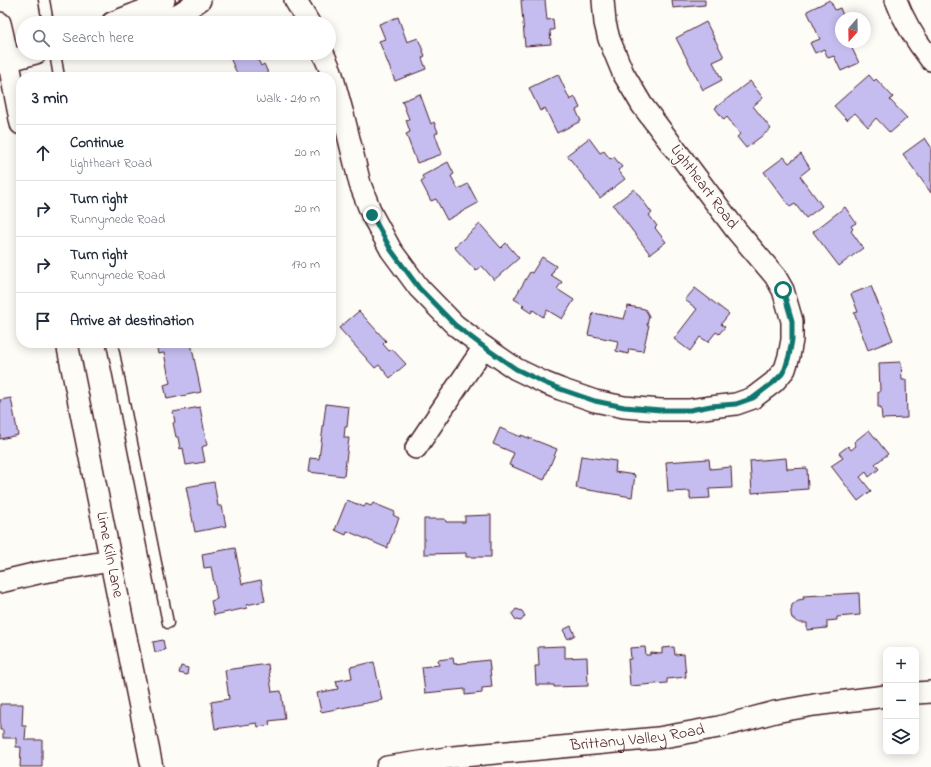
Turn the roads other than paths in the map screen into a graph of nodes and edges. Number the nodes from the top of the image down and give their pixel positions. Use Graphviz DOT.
graph roads {
  1 [pos="44,0"];
  2 [pos="164,0"];
  3 [pos="295,0"];
  4 [pos="602,0"];
  5 [pos="896,0"];
  6 [pos="197,1"];
  7 [pos="47,16"];
  8 [pos="130,16"];
  9 [pos="175,16"];
  10 [pos="305,16"];
  11 [pos="0,23"];
  12 [pos="16,59"];
  13 [pos="56,60"];
  14 [pos="326,60"];
  15 [pos="931,60"];
  16 [pos="5,62"];
  17 [pos="59,72"];
  18 [pos="331,72"];
  19 [pos="336,89"];
  20 [pos="16,98"];
  21 [pos="484,347"];
  22 [pos="68,348"];
  23 [pos="113,348"];
  24 [pos="416,448"];
  25 [pos="111,561"];
  26 [pos="0,582"];
  27 [pos="168,623"];
  28 [pos="931,692"];
  29 [pos="919,693"];
  30 [pos="883,696"];
  31 [pos="152,767"];
  32 [pos="387,767"];
  1 -- 7 [label="lane"];
  2 -- 8 [label="street"];
  3 -- 10 [label="street"];
  4 -- 21 [label="street, Lightheart Road"];
  5 -- 15 [label="street"];
  6 -- 9 [label="street"];
  11 -- 16 [label="street"];
  12 -- 16 [label="street"];
  13 -- 17 [label="lane"];
  14 -- 18 [label="street"];
  16 -- 20 [label="street"];
  19 -- 21 [label="street"];
  21 -- 24 [label="street"];
  22 -- 25 [label="street, Lime Kiln Lane"];
  23 -- 27 [label="lane"];
  25 -- 26 [label="street"];
  25 -- 31 [label="street, Lime Kiln Lane"];
  28 -- 29 [label="street"];
  30 -- 32 [label="street, Brittany Valley Road"];
}
